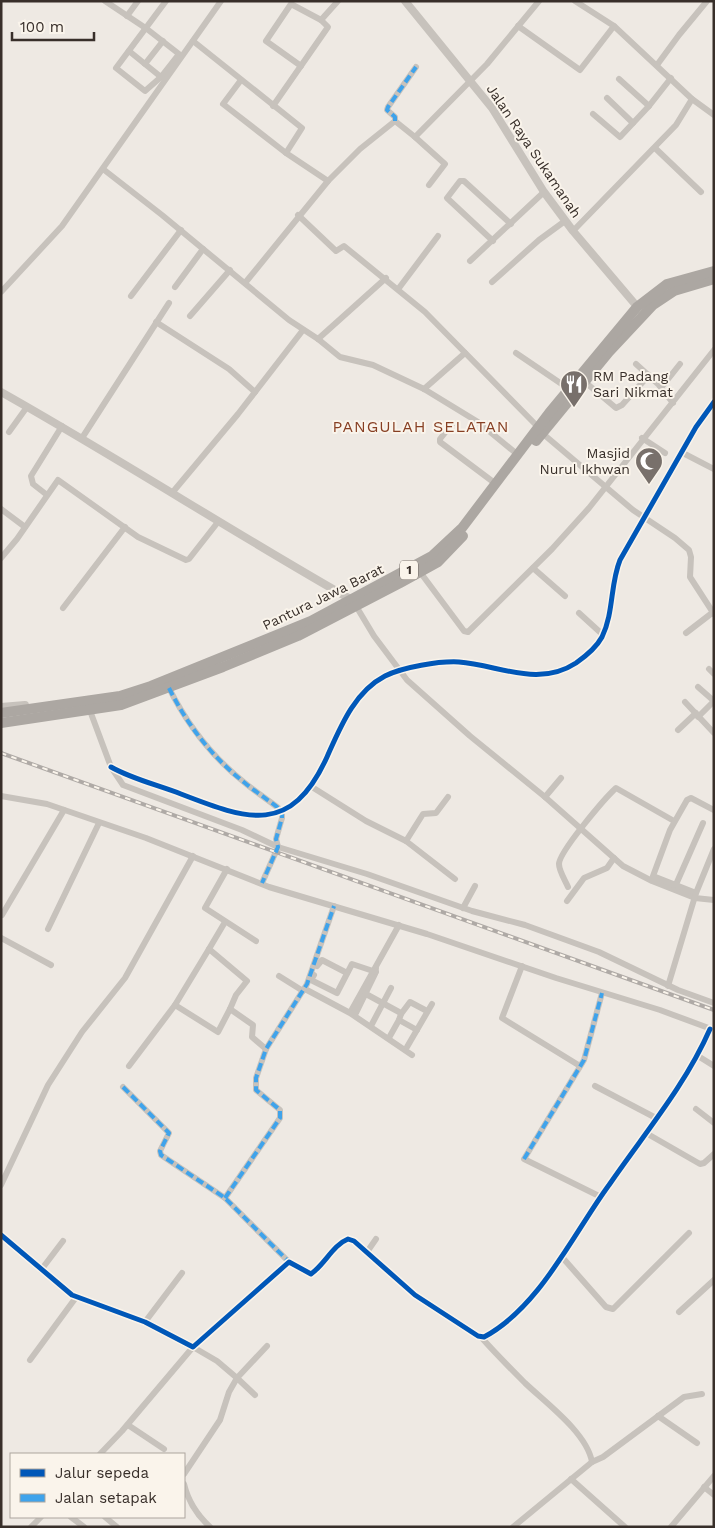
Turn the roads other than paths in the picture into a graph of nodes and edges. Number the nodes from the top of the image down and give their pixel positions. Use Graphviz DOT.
graph roads {
  1 [pos="138,1"];
  2 [pos="166,1"];
  3 [pos="211,1"];
  4 [pos="338,1"];
  5 [pos="405,1"];
  6 [pos="539,1"];
  7 [pos="575,1"];
  8 [pos="707,1"];
  9 [pos="110,3"];
  10 [pos="219,4"];
  11 [pos="127,16"];
  12 [pos="321,20"];
  13 [pos="518,26"];
  14 [pos="614,26"];
  15 [pos="147,29"];
  16 [pos="164,41"];
  17 [pos="193,42"];
  18 [pos="129,51"];
  19 [pos="145,64"];
  20 [pos="657,65"];
  21 [pos="301,66"];
  22 [pos="416,67"];
  23 [pos="161,77"];
  24 [pos="670,78"];
  25 [pos="619,79"];
  26 [pos="241,80"];
  27 [pos="470,81"];
  28 [pos="607,98"];
  29 [pos="692,99"];
  30 [pos="273,106"];
  31 [pos="649,106"];
  32 [pos="593,114"];
  33 [pos="714,115"];
  34 [pos="395,121"];
  35 [pos="633,123"];
  36 [pos="415,137"];
  37 [pos="655,148"];
  38 [pos="286,153"];
  39 [pos="103,169"];
  40 [pos="328,181"];
  41 [pos="429,185"];
  42 [pos="544,192"];
  43 [pos="701,192"];
  44 [pos="298,216"];
  45 [pos="565,220"];
  46 [pos="511,224"];
  47 [pos="181,230"];
  48 [pos="573,231"];
  49 [pos="438,236"];
  50 [pos="493,241"];
  51 [pos="203,248"];
  52 [pos="470,261"];
  53 [pos="230,270"];
  54 [pos="714,271"];
  55 [pos="386,278"];
  56 [pos="714,279"];
  57 [pos="492,282"];
  58 [pos="245,283"];
  59 [pos="175,287"];
  60 [pos="399,288"];
  61 [pos="1,292"];
  62 [pos="131,296"];
  63 [pos="169,303"];
  64 [pos="640,310"];
  65 [pos="190,316"];
  66 [pos="156,322"];
  67 [pos="303,330"];
  68 [pos="318,339"];
  69 [pos="714,350"];
  70 [pos="465,353"];
  71 [pos="516,353"];
  72 [pos="636,364"];
  73 [pos="680,364"];
  74 [pos="649,375"];
  75 [pos="584,382"];
  76 [pos="661,388"];
  77 [pos="424,389"];
  78 [pos="569,389"];
  79 [pos="1,392"];
  80 [pos="255,392"];
  81 [pos="714,402"];
  82 [pos="673,403"];
  83 [pos="27,407"];
  84 [pos="452,424"];
  85 [pos="62,426"];
  86 [pos="540,430"];
  87 [pos="10,432"];
  88 [pos="82,438"];
  89 [pos="642,438"];
  90 [pos="681,452"];
  91 [pos="665,453"];
  92 [pos="517,454"];
  93 [pos="714,469"];
  94 [pos="496,484"];
  95 [pos="606,485"];
  96 [pos="172,492"];
  97 [pos="46,495"];
  98 [pos="1,508"];
  99 [pos="644,517"];
  100 [pos="218,522"];
  101 [pos="25,527"];
  102 [pos="125,527"];
  103 [pos="1,558"];
  104 [pos="533,568"];
  105 [pos="420,572"];
  106 [pos="566,596"];
  107 [pos="354,603"];
  108 [pos="63,608"];
  109 [pos="579,613"];
  110 [pos="713,614"];
  111 [pos="602,634"];
  112 [pos="686,634"];
  113 [pos="400,671"];
  114 [pos="698,687"];
  115 [pos="169,688"];
  116 [pos="714,701"];
  117 [pos="685,702"];
  118 [pos="88,706"];
  119 [pos="1,707"];
  120 [pos="63,709"];
  121 [pos="1,713"];
  122 [pos="697,715"];
  123 [pos="1,723"];
  124 [pos="678,730"];
  125 [pos="714,733"];
  126 [pos="111,767"];
  127 [pos="561,778"];
  128 [pos="312,787"];
  129 [pos="1,796"];
  130 [pos="544,796"];
  131 [pos="448,797"];
  132 [pos="64,810"];
  133 [pos="714,810"];
  134 [pos="282,811"];
  135 [pos="674,821"];
  136 [pos="99,823"];
  137 [pos="703,823"];
  138 [pos="581,828"];
  139 [pos="406,841"];
  140 [pos="278,847"];
  141 [pos="714,850"];
  142 [pos="192,856"];
  143 [pos="614,858"];
  144 [pos="227,869"];
  145 [pos="653,878"];
  146 [pos="455,879"];
  147 [pos="262,883"];
  148 [pos="475,886"];
  149 [pos="568,886"];
  150 [pos="674,887"];
  151 [pos="696,896"];
  152 [pos="714,900"];
  153 [pos="566,902"];
  154 [pos="334,906"];
  155 [pos="463,908"];
  156 [pos="2,916"];
  157 [pos="225,922"];
  158 [pos="399,925"];
  159 [pos="48,929"];
  160 [pos="1,938"];
  161 [pos="256,942"];
  162 [pos="210,949"];
  163 [pos="51,965"];
  164 [pos="522,966"];
  165 [pos="375,970"];
  166 [pos="348,973"];
  167 [pos="279,976"];
  168 [pos="668,986"];
  169 [pos="391,988"];
  170 [pos="304,990"];
  171 [pos="337,993"];
  172 [pos="602,993"];
  173 [pos="333,1000"];
  174 [pos="383,1003"];
  175 [pos="714,1003"];
  176 [pos="432,1004"];
  177 [pos="175,1005"];
  178 [pos="230,1009"];
  179 [pos="427,1011"];
  180 [pos="400,1017"];
  181 [pos="372,1024"];
  182 [pos="417,1030"];
  183 [pos="712,1030"];
  184 [pos="390,1036"];
  185 [pos="408,1047"];
  186 [pos="266,1049"];
  187 [pos="412,1055"];
  188 [pos="698,1056"];
  189 [pos="129,1066"];
  190 [pos="580,1066"];
  191 [pos="714,1066"];
  192 [pos="595,1086"];
  193 [pos="123,1087"];
  194 [pos="696,1109"];
  195 [pos="656,1118"];
  196 [pos="714,1123"];
  197 [pos="646,1133"];
  198 [pos="714,1154"];
  199 [pos="1,1185"];
  200 [pos="601,1197"];
  201 [pos="225,1198"];
  202 [pos="689,1232"];
  203 [pos="2,1238"];
  204 [pos="376,1239"];
  205 [pos="63,1241"];
  206 [pos="367,1252"];
  207 [pos="562,1257"];
  208 [pos="290,1262"];
  209 [pos="41,1270"];
  210 [pos="182,1273"];
  211 [pos="714,1280"];
  212 [pos="76,1296"];
  213 [pos="679,1312"];
  214 [pos="144,1322"];
  215 [pos="481,1338"];
  216 [pos="267,1346"];
  217 [pos="193,1347"];
  218 [pos="30,1360"];
  219 [pos="237,1378"];
  220 [pos="702,1394"];
  221 [pos="256,1395"];
  222 [pos="658,1416"];
  223 [pos="128,1425"];
  224 [pos="697,1443"];
  225 [pos="164,1449"];
  226 [pos="101,1453"];
  227 [pos="592,1462"];
  228 [pos="185,1472"];
  229 [pos="714,1476"];
  230 [pos="571,1479"];
  231 [pos="704,1486"];
  232 [pos="185,1487"];
  233 [pos="714,1495"];
  234 [pos="72,1518"];
  235 [pos="106,1518"];
  236 [pos="84,1527"];
  237 [pos="117,1527"];
  238 [pos="210,1527"];
  239 [pos="514,1527"];
  240 [pos="625,1527"];
  241 [pos="671,1527"];
  1 -- 11 [label="street"];
  2 -- 15 [label="street"];
  3 -- 10 [label="street"];
  4 -- 12 [label="street"];
  5 -- 27 [label="street, Jalan Raya Sukamanah"];
  6 -- 13 [label="street"];
  7 -- 14 [label="street"];
  8 -- 20 [label="street"];
  9 -- 11 [label="street"];
  10 -- 17 [label="street"];
  11 -- 15 [label="street"];
  12 -- 21 [label="street"];
  12 -- 21 [label="street"];
  13 -- 14 [label="street"];
  13 -- 27 [label="street"];
  14 -- 20 [label="street"];
  15 -- 16 [label="street"];
  15 -- 18 [label="street"];
  16 -- 19 [label="street"];
  16 -- 23 [label="street"];
  17 -- 26 [label="street"];
  17 -- 39 [label="street"];
  18 -- 19 [label="street"];
  18 -- 23 [label="street"];
  19 -- 23 [label="street"];
  20 -- 24 [label="street"];
  21 -- 30 [label="street"];
  22 -- 34 [label="street"];
  24 -- 29 [label="street"];
  24 -- 31 [label="street"];
  25 -- 31 [label="street"];
  26 -- 30 [label="street"];
  26 -- 38 [label="street"];
  27 -- 36 [label="street"];
  27 -- 42 [label="street, Jalan Raya Sukamanah"];
  28 -- 35 [label="street"];
  29 -- 33 [label="street"];
  29 -- 37 [label="street"];
  30 -- 38 [label="street"];
  31 -- 35 [label="street"];
  32 -- 35 [label="street"];
  34 -- 36 [label="street"];
  34 -- 40 [label="street"];
  36 -- 41 [label="street"];
  37 -- 43 [label="street"];
  37 -- 48 [label="street"];
  38 -- 40 [label="street"];
  39 -- 47 [label="street"];
  39 -- 61 [label="street"];
  40 -- 44 [label="street"];
  42 -- 45 [label="street, Jalan Raya Sukamanah"];
  42 -- 46 [label="street"];
  44 -- 55 [label="street"];
  44 -- 58 [label="street"];
  45 -- 48 [label="street, Jalan Raya Sukamanah"];
  45 -- 57 [label="street"];
  46 -- 50 [label="street"];
  46 -- 50 [label="street"];
  47 -- 51 [label="street"];
  47 -- 62 [label="street"];
  48 -- 64 [label="street, Jalan Raya Sukamanah"];
  49 -- 60 [label="street"];
  50 -- 52 [label="street"];
  51 -- 53 [label="street"];
  51 -- 59 [label="street"];
  53 -- 58 [label="street"];
  53 -- 65 [label="street"];
  54 -- 64 [label="highway, Pantura Jawa Barat / 1"];
  55 -- 60 [label="street"];
  55 -- 68 [label="street"];
  56 -- 64 [label="highway, 1"];
  58 -- 67 [label="street"];
  60 -- 70 [label="street"];
  63 -- 66 [label="street"];
  64 -- 75 [label="highway, 1"];
  64 -- 78 [label="highway, Pantura Jawa Barat / 1"];
  66 -- 80 [label="street"];
  66 -- 88 [label="street"];
  67 -- 68 [label="street"];
  67 -- 80 [label="street"];
  68 -- 77 [label="street"];
  69 -- 82 [label="street"];
  70 -- 77 [label="street"];
  70 -- 86 [label="street"];
  71 -- 78 [label="street"];
  72 -- 74 [label="street"];
  73 -- 76 [label="street"];
  74 -- 75 [label="street"];
  74 -- 76 [label="street"];
  75 -- 86 [label="highway, 1"];
  76 -- 82 [label="street"];
  77 -- 92 [label="street"];
  78 -- 86 [label="highway, Pantura Jawa Barat / 1"];
  79 -- 83 [label="street"];
  80 -- 96 [label="street"];
  81 -- 90 [label="street"];
  82 -- 89 [label="street"];
  83 -- 85 [label="street"];
  83 -- 87 [label="street"];
  84 -- 94 [label="street"];
  85 -- 88 [label="street"];
  85 -- 97 [label="street"];
  86 -- 92 [label="highway, Pantura Jawa Barat / 1"];
  86 -- 95 [label="street"];
  86 -- 105 [label="highway, 1"];
  88 -- 96 [label="street"];
  89 -- 91 [label="street"];
  89 -- 95 [label="street"];
  90 -- 93 [label="street"];
  90 -- 99 [label="street"];
  92 -- 94 [label="highway, Pantura Jawa Barat / 1"];
  94 -- 107 [label="highway, Pantura Jawa Barat / 1"];
  95 -- 99 [label="street"];
  95 -- 104 [label="street"];
  96 -- 100 [label="street"];
  97 -- 101 [label="street"];
  97 -- 102 [label="street"];
  98 -- 101 [label="street"];
  99 -- 110 [label="street"];
  99 -- 111 [label="street"];
  100 -- 102 [label="street"];
  100 -- 107 [label="street"];
  101 -- 103 [label="street"];
  102 -- 108 [label="street"];
  104 -- 105 [label="street"];
  104 -- 106 [label="street"];
  105 -- 107 [label="highway, 1"];
  107 -- 113 [label="street"];
  107 -- 115 [label="highway, 1"];
  107 -- 118 [label="highway, Pantura Jawa Barat / 1"];
  109 -- 111 [label="street"];
  110 -- 112 [label="street"];
  111 -- 113 [label="street"];
  113 -- 128 [label="street"];
  113 -- 130 [label="street"];
  114 -- 116 [label="street"];
  115 -- 118 [label="highway, 1"];
  115 -- 134 [label="street"];
  116 -- 122 [label="street"];
  117 -- 122 [label="street"];
  118 -- 120 [label="highway, Pantura Jawa Barat / 1"];
  118 -- 126 [label="street"];
  119 -- 120 [label="street"];
  120 -- 121 [label="highway, Pantura Jawa Barat / 1"];
  120 -- 123 [label="highway, 1"];
  122 -- 124 [label="street"];
  122 -- 125 [label="street"];
  126 -- 134 [label="street"];
  126 -- 140 [label="street"];
  127 -- 130 [label="street"];
  128 -- 134 [label="street"];
  128 -- 139 [label="street"];
  129 -- 132 [label="street"];
  130 -- 138 [label="street"];
  131 -- 139 [label="street"];
  132 -- 136 [label="street"];
  132 -- 156 [label="street"];
  133 -- 135 [label="street"];
  134 -- 140 [label="street"];
  135 -- 138 [label="street"];
  135 -- 145 [label="street"];
  136 -- 142 [label="street"];
  136 -- 159 [label="street"];
  137 -- 150 [label="street"];
  138 -- 143 [label="street"];
  138 -- 149 [label="street"];
  139 -- 146 [label="street"];
  140 -- 147 [label="street"];
  140 -- 155 [label="street"];
  141 -- 151 [label="street"];
  142 -- 144 [label="street"];
  142 -- 199 [label="street"];
  143 -- 145 [label="street"];
  143 -- 153 [label="street"];
  144 -- 147 [label="street"];
  144 -- 157 [label="street"];
  145 -- 150 [label="street"];
  147 -- 154 [label="street"];
  148 -- 155 [label="street"];
  150 -- 151 [label="street"];
  151 -- 152 [label="street"];
  151 -- 168 [label="street"];
  154 -- 158 [label="street"];
  154 -- 170 [label="street"];
  155 -- 168 [label="street"];
  157 -- 161 [label="street"];
  157 -- 162 [label="street"];
  158 -- 164 [label="street"];
  158 -- 165 [label="street"];
  160 -- 163 [label="street"];
  162 -- 177 [label="street"];
  162 -- 178 [label="street"];
  164 -- 172 [label="street"];
  164 -- 190 [label="street"];
  165 -- 166 [label="street"];
  165 -- 174 [label="street"];
  166 -- 171 [label="street"];
  166 -- 171 [label="street"];
  167 -- 170 [label="street"];
  168 -- 175 [label="street"];
  169 -- 174 [label="street"];
  170 -- 186 [label="street"];
  170 -- 187 [label="street"];
  171 -- 173 [label="street"];
  172 -- 183 [label="street"];
  172 -- 190 [label="street"];
  174 -- 180 [label="street"];
  174 -- 181 [label="street"];
  176 -- 179 [label="street"];
  177 -- 178 [label="street"];
  177 -- 189 [label="street"];
  178 -- 186 [label="street"];
  179 -- 180 [label="street"];
  179 -- 182 [label="street"];
  180 -- 182 [label="street"];
  180 -- 184 [label="street"];
  182 -- 185 [label="street"];
  183 -- 188 [label="street"];
  186 -- 201 [label="street"];
  188 -- 191 [label="street"];
  188 -- 195 [label="street"];
  190 -- 200 [label="street"];
  192 -- 195 [label="street"];
  193 -- 201 [label="street"];
  194 -- 196 [label="street"];
  195 -- 197 [label="street"];
  197 -- 198 [label="street"];
  197 -- 200 [label="street"];
  200 -- 207 [label="street"];
  201 -- 208 [label="street"];
  202 -- 207 [label="street"];
  203 -- 209 [label="street"];
  204 -- 206 [label="street"];
  205 -- 209 [label="street"];
  206 -- 208 [label="street"];
  206 -- 215 [label="street"];
  207 -- 215 [label="street"];
  208 -- 217 [label="street"];
  209 -- 212 [label="street"];
  210 -- 214 [label="street"];
  211 -- 213 [label="street"];
  212 -- 214 [label="street"];
  212 -- 218 [label="street"];
  214 -- 217 [label="street"];
  215 -- 227 [label="street"];
  216 -- 219 [label="street"];
  217 -- 219 [label="street"];
  217 -- 223 [label="street"];
  219 -- 221 [label="street"];
  219 -- 228 [label="street"];
  220 -- 222 [label="street"];
  222 -- 224 [label="street"];
  222 -- 227 [label="street"];
  223 -- 225 [label="street"];
  223 -- 226 [label="street"];
  227 -- 230 [label="street"];
  229 -- 231 [label="street"];
  230 -- 239 [label="street"];
  230 -- 240 [label="street"];
  231 -- 233 [label="street"];
  231 -- 241 [label="street"];
  232 -- 238 [label="street"];
  234 -- 236 [label="street"];
  235 -- 237 [label="street"];
}
